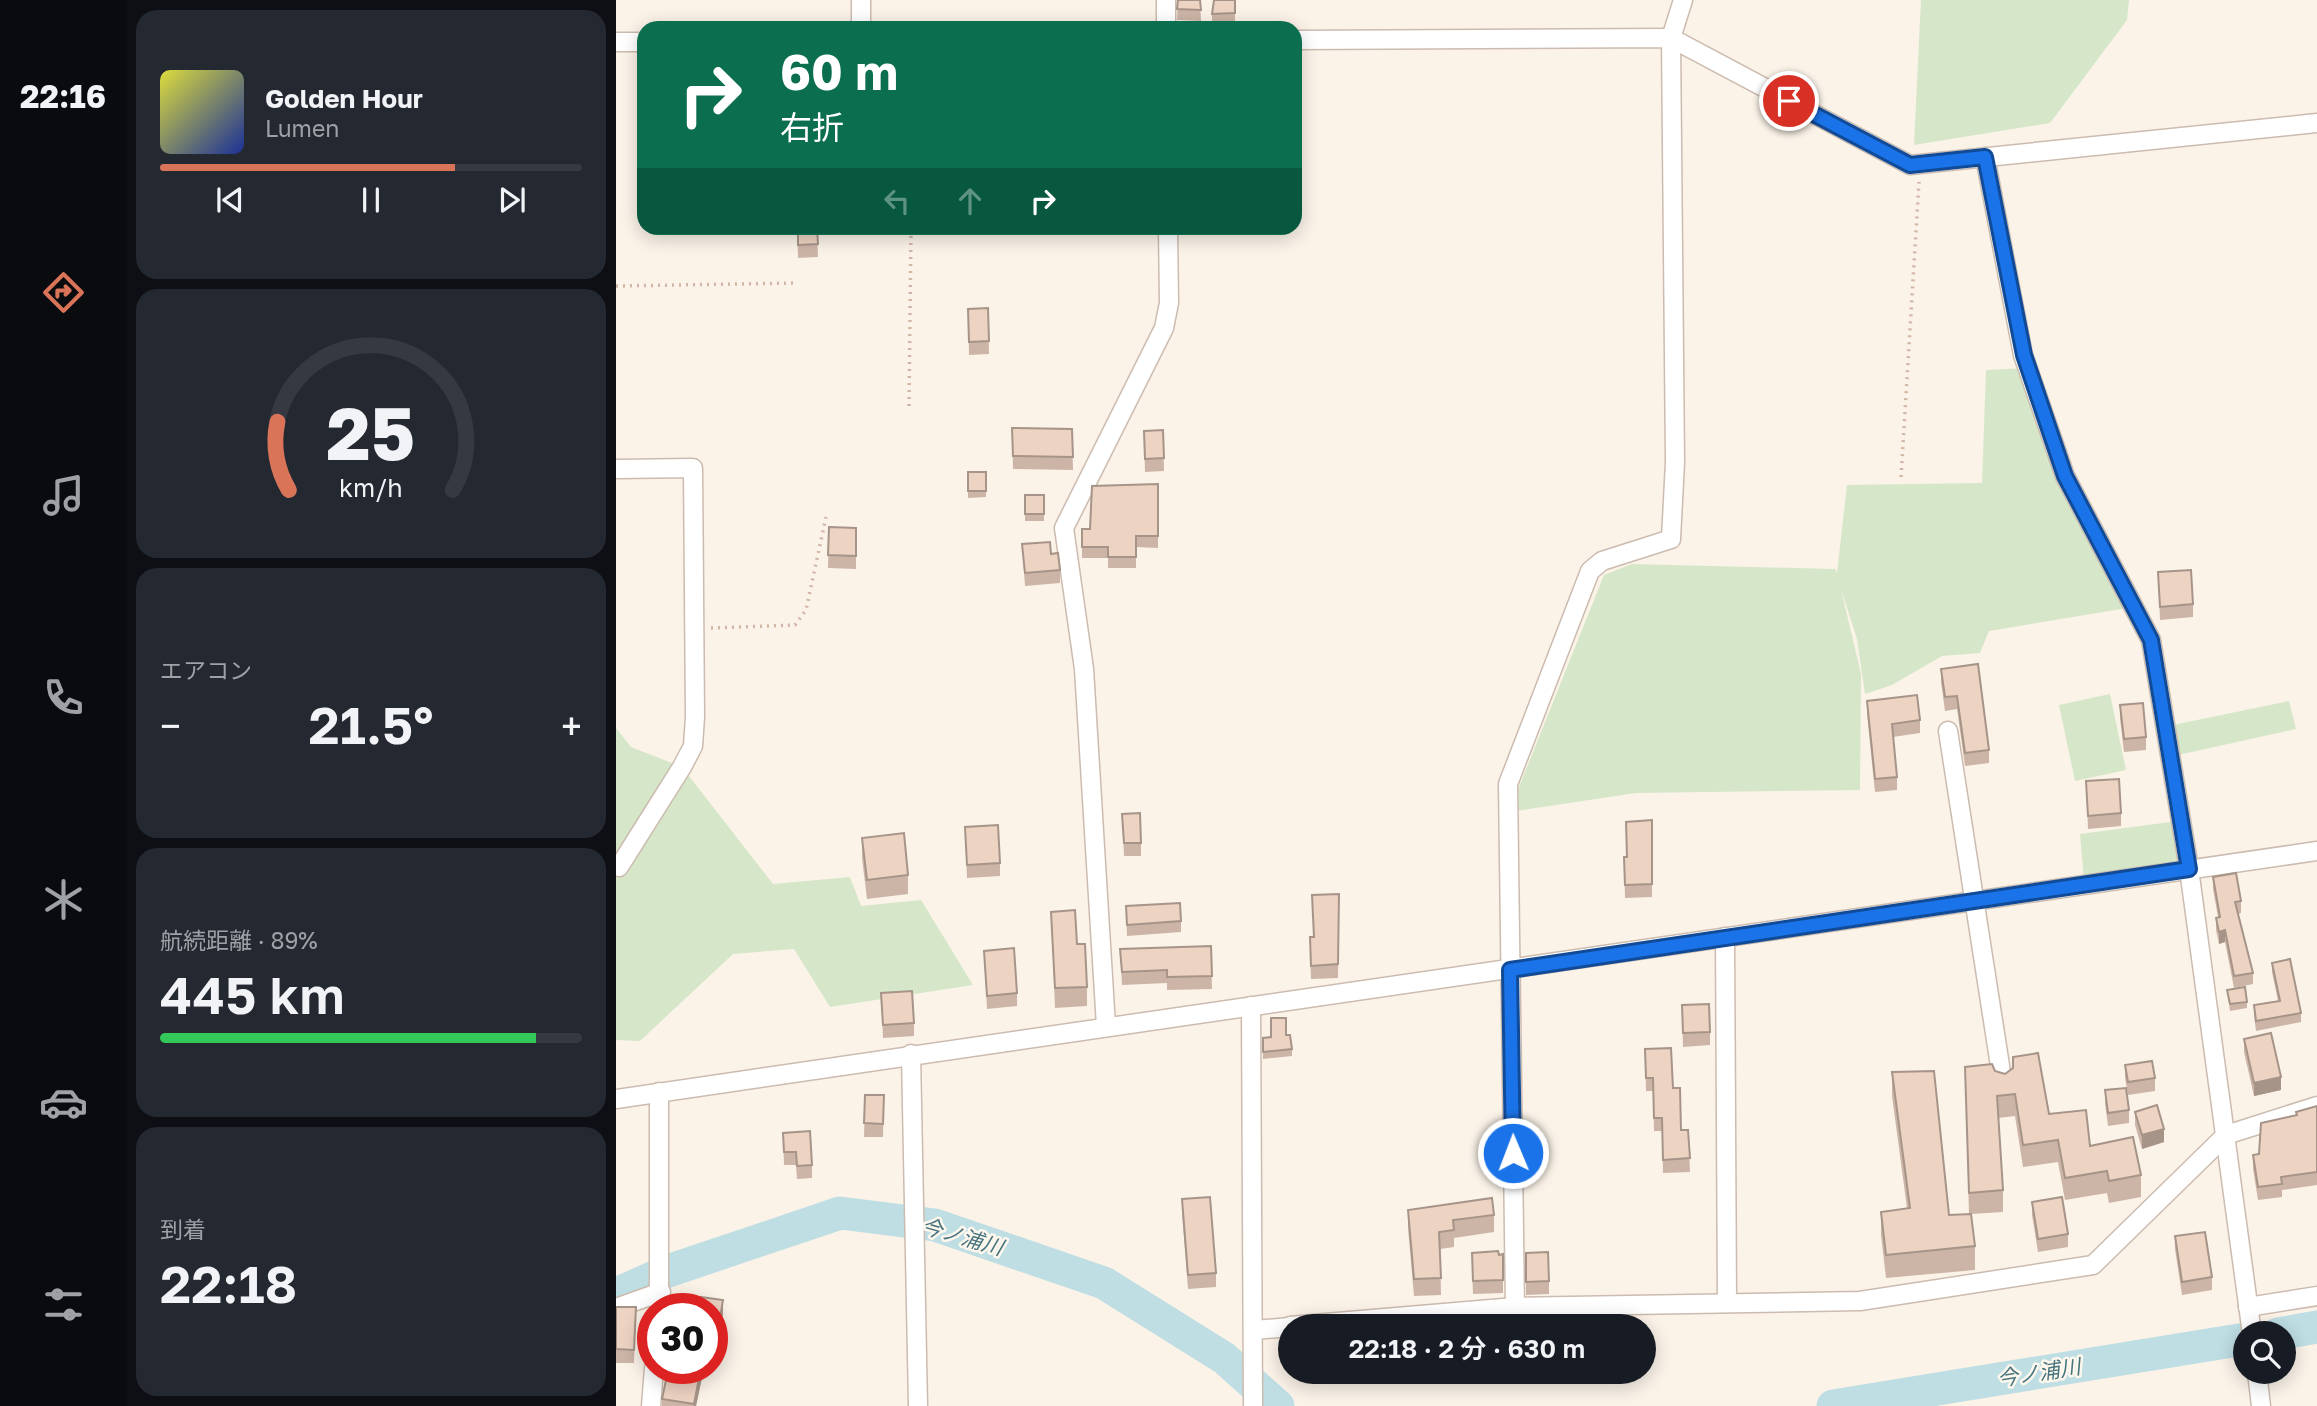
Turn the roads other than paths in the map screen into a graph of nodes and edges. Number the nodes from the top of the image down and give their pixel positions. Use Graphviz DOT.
graph roads {
  1 [pos="861,0"];
  2 [pos="1166,0"];
  3 [pos="1683,0"];
  4 [pos="861,21"];
  5 [pos="1166,21"];
  6 [pos="1671,38"];
  7 [pos="1302,40"];
  8 [pos="616,42"];
  9 [pos="637,42"];
  10 [pos="2317,123"];
  11 [pos="1985,157"];
  12 [pos="1168,235"];
  13 [pos="616,469"];
  14 [pos="1948,731"];
  15 [pos="2317,851"];
  16 [pos="616,866"];
  17 [pos="2189,869"];
  18 [pos="1974,901"];
  19 [pos="1725,937"];
  20 [pos="1510,970"];
  21 [pos="1251,1006"];
  22 [pos="1107,1026"];
  23 [pos="911,1054"];
  24 [pos="2003,1085"];
  25 [pos="659,1092"];
  26 [pos="616,1099"];
  27 [pos="2317,1107"];
  28 [pos="2226,1135"];
  29 [pos="660,1293"];
  30 [pos="2317,1296"];
  31 [pos="1727,1303"];
  32 [pos="637,1305"];
  33 [pos="1515,1307"];
  34 [pos="616,1308"];
  35 [pos="2249,1309"];
  36 [pos="1432,1314"];
  37 [pos="2250,1321"];
  38 [pos="1278,1327"];
  39 [pos="1254,1330"];
  40 [pos="653,1384"];
  41 [pos="2258,1384"];
  42 [pos="1253,1404"];
  43 [pos="651,1406"];
  44 [pos="918,1406"];
  45 [pos="2261,1406"];
  1 -- 4 [label="street"];
  2 -- 5 [label="street"];
  3 -- 6 [label="street"];
  6 -- 7 [label="street"];
  6 -- 11 [label="street"];
  6 -- 20 [label="street"];
  8 -- 9 [label="street"];
  10 -- 11 [label="street"];
  11 -- 17 [label="street"];
  12 -- 22 [label="street"];
  13 -- 16 [label="street"];
  14 -- 18 [label="street"];
  15 -- 17 [label="street"];
  17 -- 18 [label="street"];
  17 -- 28 [label="street"];
  18 -- 19 [label="street"];
  18 -- 24 [label="street"];
  19 -- 20 [label="street"];
  19 -- 31 [label="street"];
  20 -- 21 [label="street"];
  20 -- 33 [label="street"];
  21 -- 22 [label="street"];
  21 -- 39 [label="street"];
  22 -- 23 [label="street"];
  23 -- 25 [label="street"];
  23 -- 44 [label="street"];
  25 -- 26 [label="street"];
  25 -- 29 [label="street"];
  27 -- 28 [label="street"];
  28 -- 31 [label="street"];
  28 -- 35 [label="street"];
  30 -- 35 [label="street"];
  31 -- 33 [label="street"];
  32 -- 34 [label="street"];
  33 -- 36 [label="street"];
  35 -- 37 [label="street"];
  38 -- 39 [label="street"];
  39 -- 42 [label="street"];
  40 -- 43 [label="street"];
  41 -- 45 [label="street"];
}
